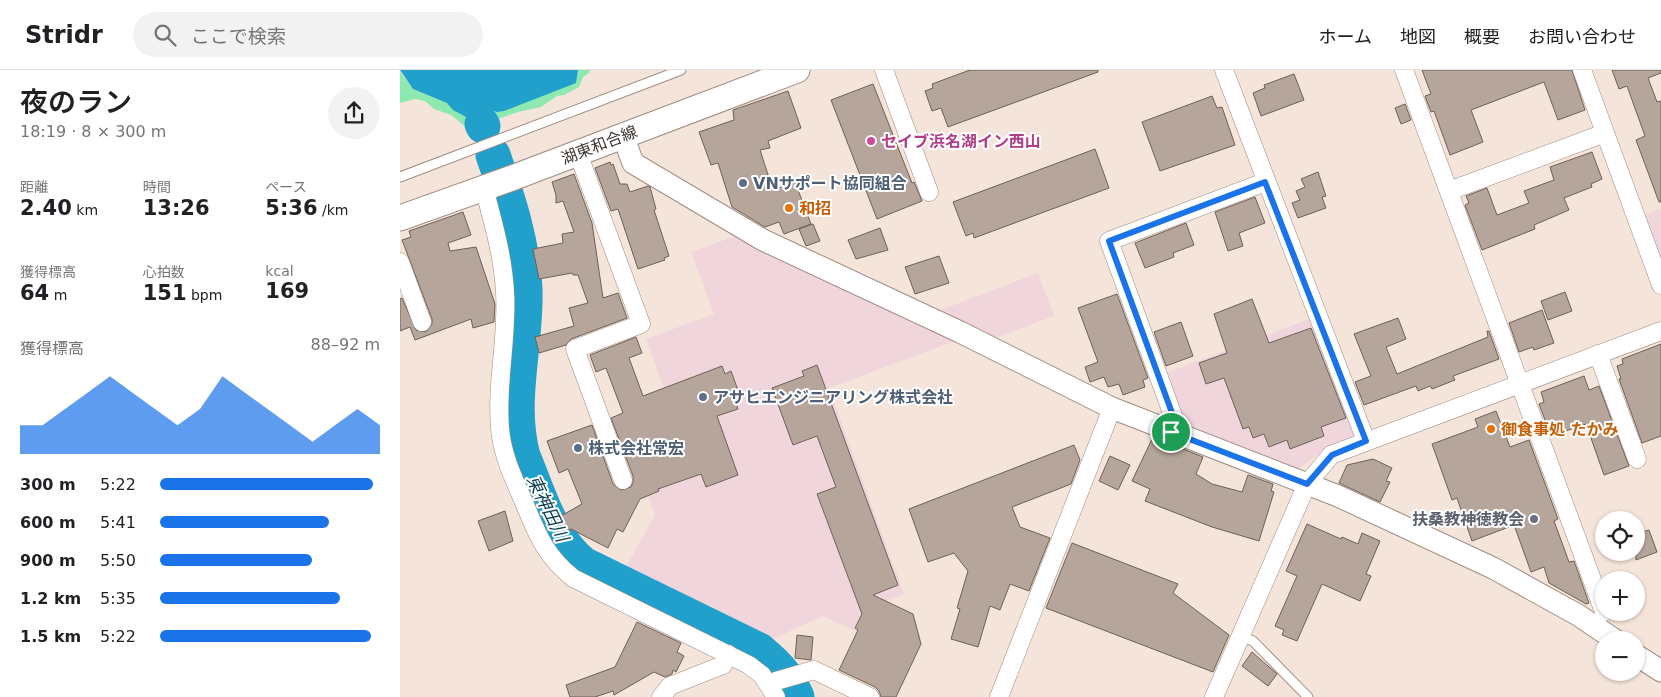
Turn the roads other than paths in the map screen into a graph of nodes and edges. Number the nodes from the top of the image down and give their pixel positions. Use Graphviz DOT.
graph roads {
  1 [pos="681,70"];
  2 [pos="797,70"];
  3 [pos="884,70"];
  4 [pos="1224,70"];
  5 [pos="1404,70"];
  6 [pos="1582,70"];
  7 [pos="666,73"];
  8 [pos="1605,133"];
  9 [pos="623,136"];
  10 [pos="578,153"];
  11 [pos="400,177"];
  12 [pos="1265,182"];
  13 [pos="495,184"];
  14 [pos="1449,191"];
  15 [pos="929,192"];
  16 [pos="400,218"];
  17 [pos="400,262"];
  18 [pos="1661,285"];
  19 [pos="422,322"];
  20 [pos="1661,331"];
  21 [pos="1598,354"];
  22 [pos="1520,384"];
  23 [pos="1112,408"];
  24 [pos="1171,432"];
  25 [pos="1366,441"];
  26 [pos="1637,459"];
  27 [pos="623,480"];
  28 [pos="1307,484"];
  29 [pos="1595,600"];
  30 [pos="1595,615"];
  31 [pos="1241,636"];
  32 [pos="728,654"];
  33 [pos="1645,661"];
  34 [pos="1661,672"];
  35 [pos="774,688"];
  36 [pos="661,697"];
  37 [pos="870,697"];
  38 [pos="999,697"];
  39 [pos="1214,697"];
  40 [pos="1308,697"];
  1 -- 7 [label="lane"];
  2 -- 9 [label="main road, 湖東和合線"];
  3 -- 15 [label="street"];
  4 -- 12 [label="street"];
  5 -- 14 [label="street"];
  6 -- 8 [label="street"];
  7 -- 11 [label="lane"];
  8 -- 14 [label="street"];
  8 -- 18 [label="street"];
  9 -- 10 [label="main road, 湖東和合線"];
  9 -- 23 [label="street"];
  10 -- 13 [label="main road, 湖東和合線"];
  10 -- 27 [label="street"];
  12 -- 24 [label="street"];
  12 -- 25 [label="street"];
  13 -- 16 [label="main road, 湖東和合線"];
  13 -- 32 [label="street"];
  14 -- 22 [label="street"];
  17 -- 19 [label="street"];
  20 -- 21 [label="street"];
  21 -- 22 [label="street"];
  21 -- 26 [label="street"];
  22 -- 25 [label="street"];
  22 -- 29 [label="street"];
  23 -- 24 [label="street"];
  23 -- 38 [label="street"];
  24 -- 28 [label="street"];
  25 -- 28 [label="street"];
  28 -- 30 [label="street"];
  28 -- 31 [label="street"];
  31 -- 39 [label="street"];
  31 -- 40 [label="lane"];
  32 -- 35 [label="street"];
  32 -- 36 [label="street"];
  33 -- 34 [label="street"];
  35 -- 37 [label="street"];
}
